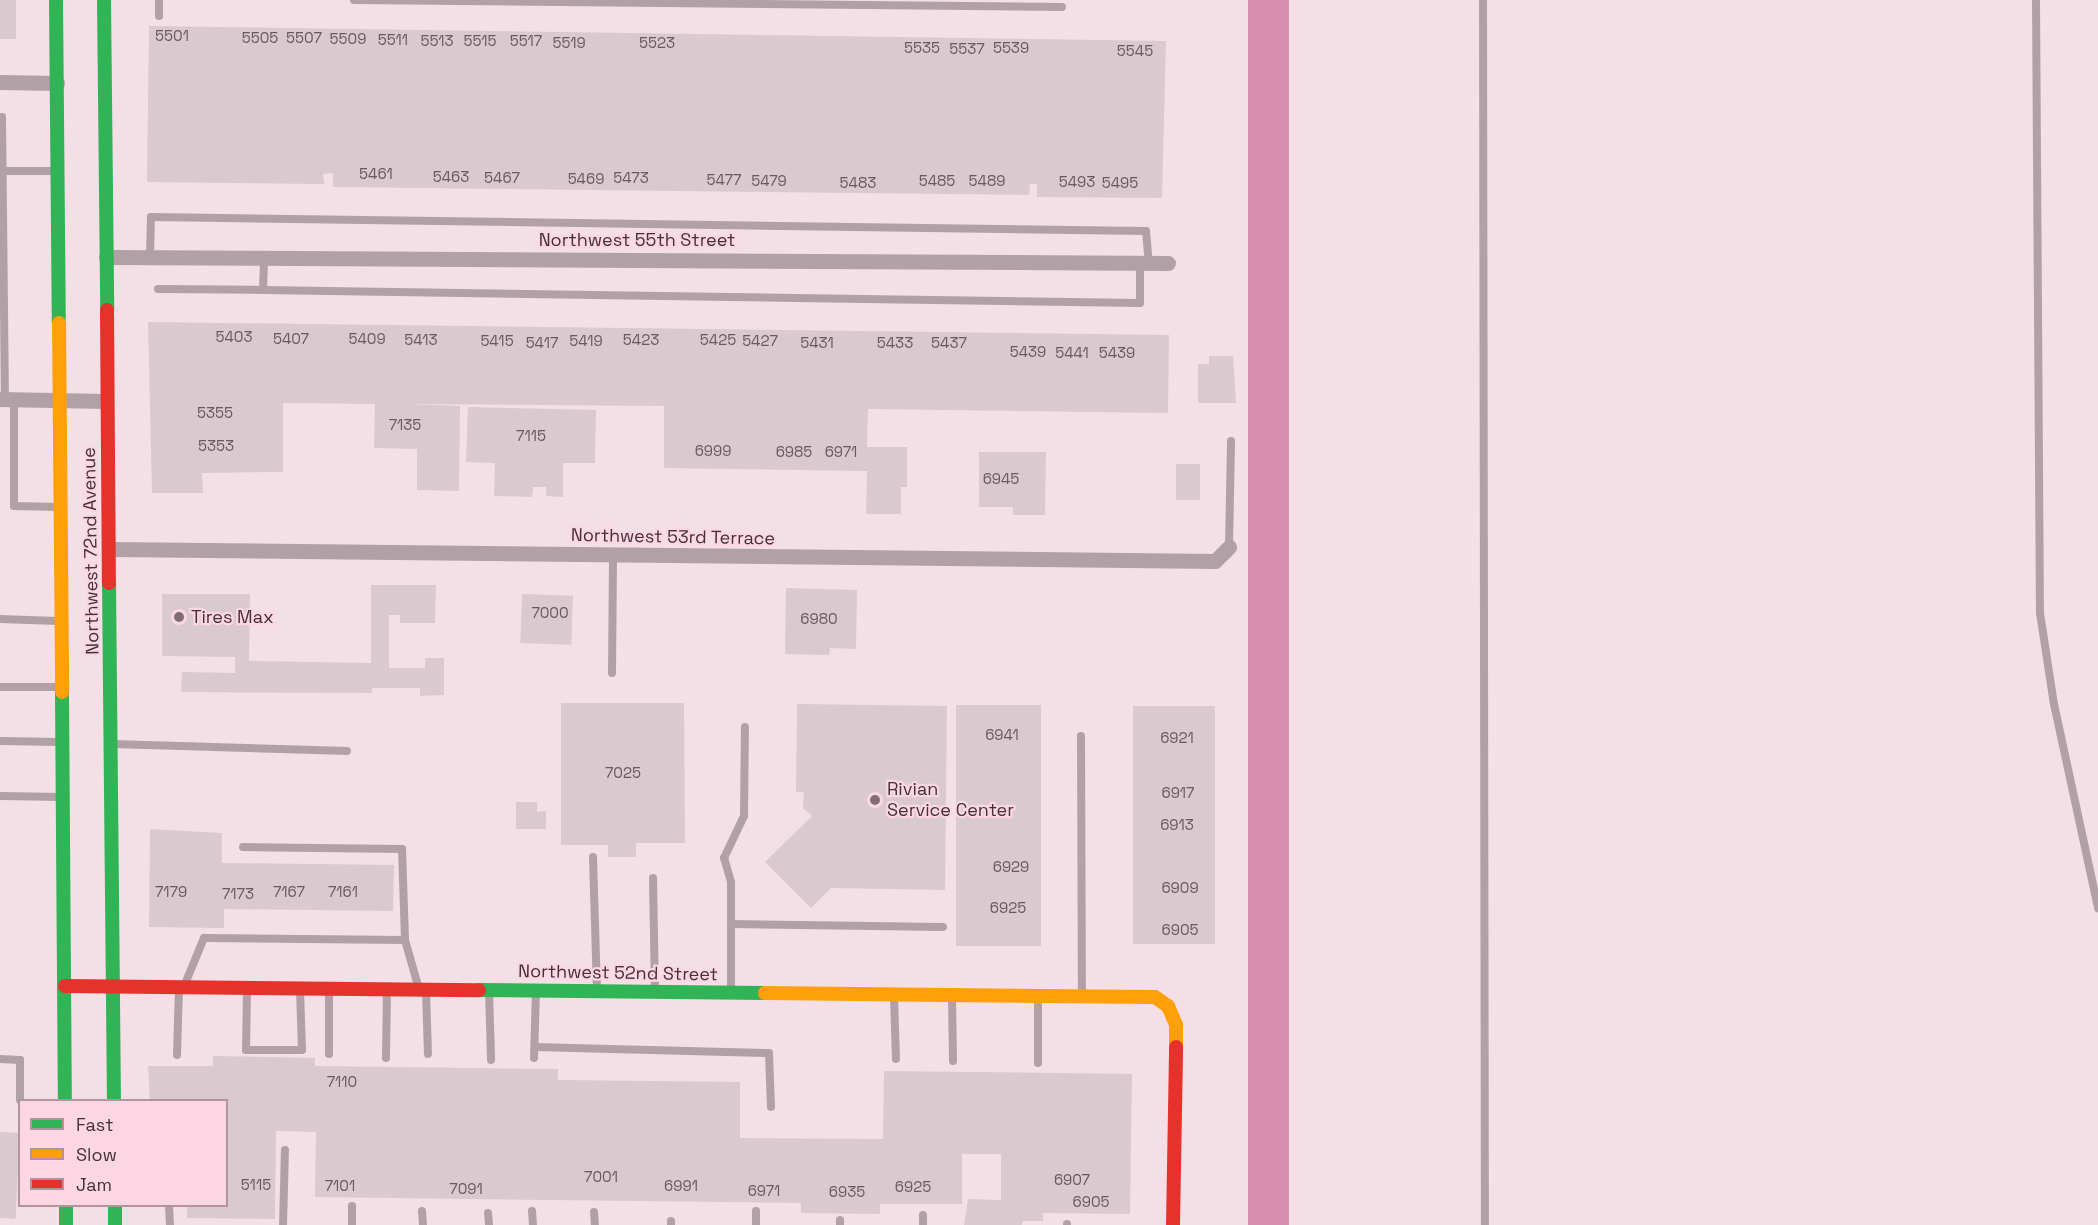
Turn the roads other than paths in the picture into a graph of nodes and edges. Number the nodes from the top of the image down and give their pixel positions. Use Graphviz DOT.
graph roads {
  1 [pos="56,0"];
  2 [pos="104,0"];
  3 [pos="159,0"];
  4 [pos="354,0"];
  5 [pos="1483,0"];
  6 [pos="2036,0"];
  7 [pos="1062,7"];
  8 [pos="159,16"];
  9 [pos="0,82"];
  10 [pos="57,83"];
  11 [pos="2,117"];
  12 [pos="3,171"];
  13 [pos="58,171"];
  14 [pos="106,256"];
  15 [pos="150,257"];
  16 [pos="264,258"];
  17 [pos="1145,263"];
  18 [pos="1168,263"];
  19 [pos="158,289"];
  20 [pos="263,290"];
  21 [pos="6,399"];
  22 [pos="61,400"];
  23 [pos="106,401"];
  24 [pos="1231,441"];
  25 [pos="62,507"];
  26 [pos="1230,547"];
  27 [pos="109,549"];
  28 [pos="613,557"];
  29 [pos="0,619"];
  30 [pos="63,621"];
  31 [pos="612,673"];
  32 [pos="0,687"];
  33 [pos="63,687"];
  34 [pos="745,727"];
  35 [pos="1081,736"];
  36 [pos="0,741"];
  37 [pos="64,742"];
  38 [pos="111,744"];
  39 [pos="347,751"];
  40 [pos="0,796"];
  41 [pos="64,797"];
  42 [pos="243,847"];
  43 [pos="593,857"];
  44 [pos="653,878"];
  45 [pos="2098,908"];
  46 [pos="731,924"];
  47 [pos="943,927"];
  48 [pos="405,940"];
  49 [pos="65,986"];
  50 [pos="113,986"];
  51 [pos="182,987"];
  52 [pos="247,987"];
  53 [pos="300,988"];
  54 [pos="329,988"];
  55 [pos="387,989"];
  56 [pos="423,989"];
  57 [pos="489,990"];
  58 [pos="536,990"];
  59 [pos="597,991"];
  60 [pos="655,992"];
  61 [pos="730,992"];
  62 [pos="894,994"];
  63 [pos="952,995"];
  64 [pos="1038,996"];
  65 [pos="1082,997"];
  66 [pos="535,1047"];
  67 [pos="428,1053"];
  68 [pos="329,1054"];
  69 [pos="177,1055"];
  70 [pos="386,1058"];
  71 [pos="534,1058"];
  72 [pos="0,1059"];
  73 [pos="896,1059"];
  74 [pos="491,1060"];
  75 [pos="953,1061"];
  76 [pos="1038,1063"];
  77 [pos="20,1099"];
  78 [pos="65,1099"];
  79 [pos="114,1099"];
  80 [pos="771,1107"];
  81 [pos="285,1150"];
  82 [pos="352,1206"];
  83 [pos="66,1207"];
  84 [pos="114,1207"];
  85 [pos="169,1207"];
  86 [pos="422,1211"];
  87 [pos="532,1211"];
  88 [pos="756,1211"];
  89 [pos="594,1212"];
  90 [pos="488,1213"];
  91 [pos="923,1215"];
  92 [pos="66,1225"];
  93 [pos="115,1225"];
  94 [pos="170,1225"];
  95 [pos="283,1225"];
  96 [pos="352,1225"];
  97 [pos="423,1225"];
  98 [pos="489,1225"];
  99 [pos="532,1225"];
  100 [pos="595,1225"];
  101 [pos="756,1225"];
  102 [pos="923,1225"];
  103 [pos="1173,1225"];
  104 [pos="1485,1225"];
  1 -- 10 [label="main road, Northwest 72nd Avenue"];
  2 -- 14 [label="main road, Northwest 72nd Avenue"];
  3 -- 8 [label="lane"];
  4 -- 7 [label="lane"];
  5 -- 104 [label="lane"];
  6 -- 45 [label="lane"];
  9 -- 10 [label="street"];
  10 -- 13 [label="main road, Northwest 72nd Avenue"];
  11 -- 12 [label="lane"];
  12 -- 13 [label="lane"];
  12 -- 21 [label="lane"];
  13 -- 22 [label="main road, Northwest 72nd Avenue"];
  14 -- 15 [label="street, Northwest 55th Street"];
  14 -- 23 [label="main road, Northwest 72nd Avenue"];
  15 -- 16 [label="street, Northwest 55th Street"];
  15 -- 17 [label="lane"];
  16 -- 17 [label="street, Northwest 55th Street"];
  16 -- 20 [label="lane"];
  17 -- 18 [label="street, Northwest 55th Street"];
  17 -- 20 [label="lane"];
  19 -- 20 [label="lane"];
  21 -- 22 [label="street"];
  21 -- 25 [label="lane"];
  22 -- 23 [label="street"];
  22 -- 25 [label="main road, Northwest 72nd Avenue"];
  23 -- 27 [label="main road, Northwest 72nd Avenue"];
  24 -- 26 [label="lane"];
  25 -- 30 [label="main road, Northwest 72nd Avenue"];
  26 -- 28 [label="street, Northwest 53rd Terrace"];
  27 -- 28 [label="street, Northwest 53rd Terrace"];
  27 -- 38 [label="main road, Northwest 72nd Avenue"];
  28 -- 31 [label="lane"];
  29 -- 30 [label="lane"];
  30 -- 33 [label="main road, Northwest 72nd Avenue"];
  32 -- 33 [label="lane"];
  33 -- 37 [label="main road, Northwest 72nd Avenue"];
  34 -- 46 [label="lane"];
  35 -- 65 [label="lane"];
  36 -- 37 [label="lane"];
  37 -- 41 [label="main road, Northwest 72nd Avenue"];
  38 -- 39 [label="lane"];
  38 -- 50 [label="main road, Northwest 72nd Avenue"];
  40 -- 41 [label="lane"];
  41 -- 49 [label="main road, Northwest 72nd Avenue"];
  42 -- 48 [label="lane"];
  43 -- 59 [label="lane"];
  44 -- 60 [label="lane"];
  46 -- 47 [label="lane"];
  46 -- 61 [label="lane"];
  48 -- 51 [label="lane"];
  48 -- 56 [label="lane"];
  49 -- 50 [label="main road, Northwest 52nd Street"];
  49 -- 78 [label="main road, Northwest 72nd Avenue"];
  50 -- 51 [label="main road, Northwest 52nd Street"];
  50 -- 79 [label="main road, Northwest 72nd Avenue"];
  51 -- 52 [label="main road, Northwest 52nd Street"];
  51 -- 69 [label="lane"];
  52 -- 53 [label="main road, Northwest 52nd Street"];
  52 -- 53 [label="lane"];
  53 -- 54 [label="main road, Northwest 52nd Street"];
  54 -- 55 [label="main road, Northwest 52nd Street"];
  54 -- 68 [label="lane"];
  55 -- 56 [label="main road, Northwest 52nd Street"];
  55 -- 70 [label="lane"];
  56 -- 57 [label="main road, Northwest 52nd Street"];
  56 -- 67 [label="lane"];
  57 -- 58 [label="main road, Northwest 52nd Street"];
  57 -- 74 [label="lane"];
  58 -- 59 [label="main road, Northwest 52nd Street"];
  58 -- 66 [label="lane"];
  59 -- 60 [label="main road, Northwest 52nd Street"];
  60 -- 61 [label="main road, Northwest 52nd Street"];
  61 -- 62 [label="main road, Northwest 52nd Street"];
  62 -- 63 [label="main road, Northwest 52nd Street"];
  62 -- 73 [label="lane"];
  63 -- 64 [label="main road, Northwest 52nd Street"];
  63 -- 75 [label="lane"];
  64 -- 65 [label="main road, Northwest 52nd Street"];
  64 -- 76 [label="lane"];
  65 -- 103 [label="main road, Northwest 52nd Street"];
  66 -- 71 [label="lane"];
  66 -- 80 [label="lane"];
  72 -- 77 [label="lane"];
  81 -- 95 [label="lane"];
  82 -- 96 [label="lane"];
  83 -- 92 [label="main road"];
  84 -- 93 [label="main road"];
  85 -- 94 [label="lane"];
  86 -- 97 [label="lane"];
  87 -- 99 [label="lane"];
  88 -- 101 [label="lane"];
  89 -- 100 [label="lane"];
  90 -- 98 [label="lane"];
  91 -- 102 [label="lane"];
}
